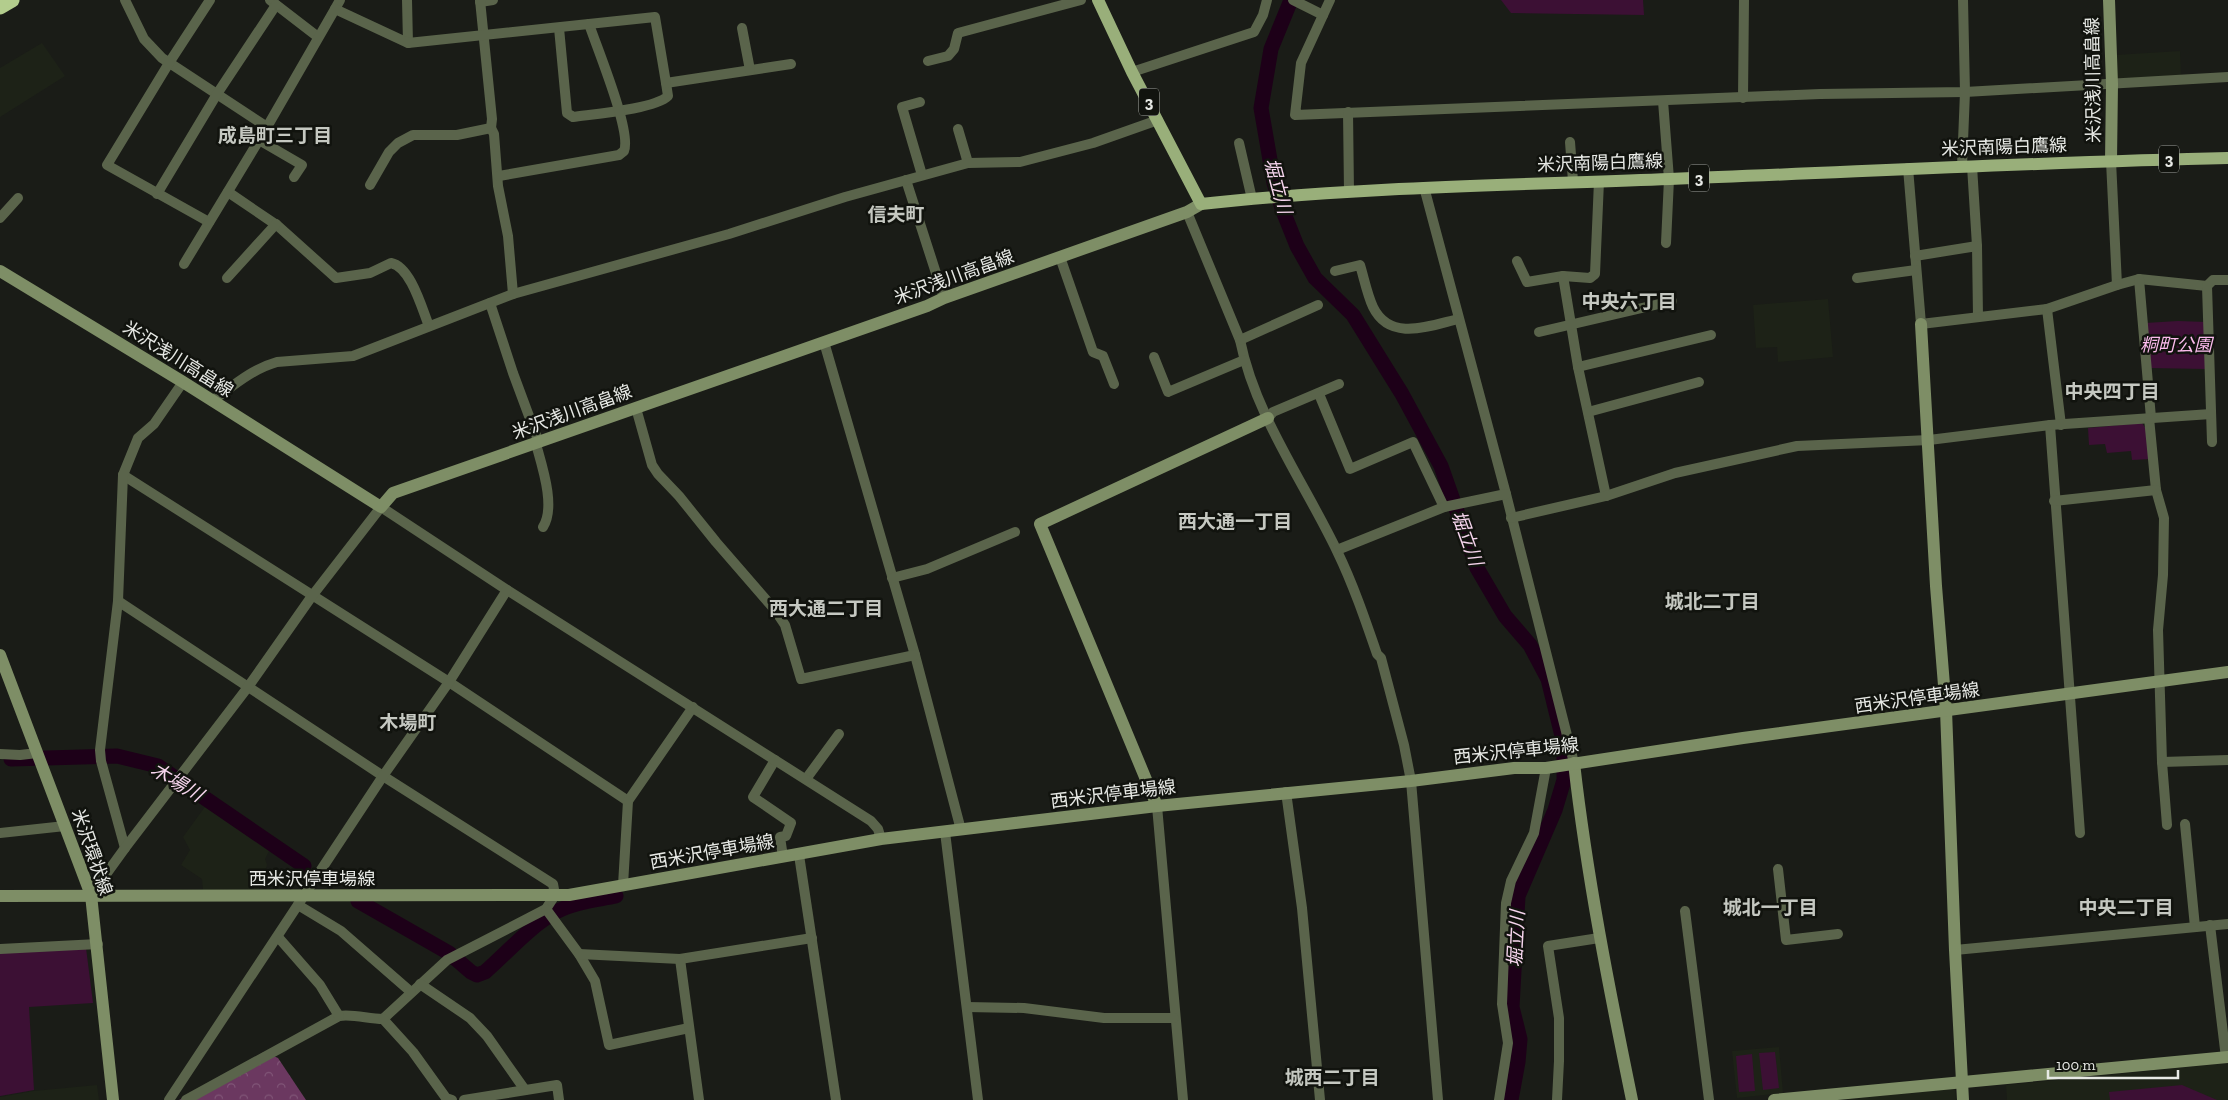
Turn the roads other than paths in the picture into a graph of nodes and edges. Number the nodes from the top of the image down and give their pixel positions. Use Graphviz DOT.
graph roads {
  1 [pos="12,0"];
  2 [pos="125,0"];
  3 [pos="210,0"];
  4 [pos="407,0"];
  5 [pos="493,0"];
  6 [pos="1081,0"];
  7 [pos="1098,0"];
  8 [pos="1267,0"];
  9 [pos="1293,0"];
  10 [pos="1330,0"];
  11 [pos="1744,0"];
  12 [pos="1963,0"];
  13 [pos="2109,0"];
  14 [pos="480,1"];
  15 [pos="273,2"];
  16 [pos="337,4"];
  17 [pos="0,7"];
  18 [pos="1323,15"];
  19 [pos="589,24"];
  20 [pos="559,28"];
  21 [pos="742,28"];
  22 [pos="483,35"];
  23 [pos="318,36"];
  24 [pos="408,43"];
  25 [pos="928,60"];
  26 [pos="169,63"];
  27 [pos="791,64"];
  28 [pos="750,70"];
  29 [pos="1132,72"];
  30 [pos="2228,77"];
  31 [pos="666,84"];
  32 [pos="2112,84"];
  33 [pos="1965,92"];
  34 [pos="217,94"];
  35 [pos="1744,98"];
  36 [pos="1663,101"];
  37 [pos="920,102"];
  38 [pos="619,111"];
  39 [pos="1348,112"];
  40 [pos="1158,120"];
  41 [pos="267,127"];
  42 [pos="491,128"];
  43 [pos="958,129"];
  44 [pos="259,140"];
  45 [pos="1570,142"];
  46 [pos="1239,143"];
  47 [pos="2228,158"];
  48 [pos="2111,160"];
  49 [pos="968,163"];
  50 [pos="1967,166"];
  51 [pos="1908,168"];
  52 [pos="922,175"];
  53 [pos="499,176"];
  54 [pos="294,177"];
  55 [pos="1669,179"];
  56 [pos="906,180"];
  57 [pos="1573,181"];
  58 [pos="1599,181"];
  59 [pos="370,185"];
  60 [pos="1424,187"];
  61 [pos="228,192"];
  62 [pos="1349,192"];
  63 [pos="157,194"];
  64 [pos="18,198"];
  65 [pos="1255,198"];
  66 [pos="1201,204"];
  67 [pos="1187,212"];
  68 [pos="0,218"];
  69 [pos="209,222"];
  70 [pos="276,224"];
  71 [pos="1666,243"];
  72 [pos="1977,246"];
  73 [pos="1915,256"];
  74 [pos="1060,257"];
  75 [pos="1517,261"];
  76 [pos="184,264"];
  77 [pos="1916,270"];
  78 [pos="0,271"];
  79 [pos="1335,271"];
  80 [pos="1563,276"];
  81 [pos="227,278"];
  82 [pos="1857,278"];
  83 [pos="2140,279"];
  84 [pos="2228,280"];
  85 [pos="2117,285"];
  86 [pos="2207,286"];
  87 [pos="513,294"];
  88 [pos="944,298"];
  89 [pos="1672,301"];
  90 [pos="490,303"];
  91 [pos="1318,305"];
  92 [pos="2047,309"];
  93 [pos="1978,316"];
  94 [pos="1458,319"];
  95 [pos="1570,324"];
  96 [pos="1921,324"];
  97 [pos="429,326"];
  98 [pos="1538,332"];
  99 [pos="1711,336"];
  100 [pos="1240,340"];
  101 [pos="824,342"];
  102 [pos="1154,357"];
  103 [pos="1244,360"];
  104 [pos="1578,367"];
  105 [pos="184,382"];
  106 [pos="1699,382"];
  107 [pos="1114,384"];
  108 [pos="1339,384"];
  109 [pos="1319,394"];
  110 [pos="212,401"];
  111 [pos="636,408"];
  112 [pos="1588,412"];
  113 [pos="2211,414"];
  114 [pos="1268,418"];
  115 [pos="2150,418"];
  116 [pos="2061,424"];
  117 [pos="2050,425"];
  118 [pos="1929,440"];
  119 [pos="2212,442"];
  120 [pos="538,444"];
  121 [pos="123,475"];
  122 [pos="2156,490"];
  123 [pos="1506,494"];
  124 [pos="1606,496"];
  125 [pos="2054,501"];
  126 [pos="381,507"];
  127 [pos="1444,507"];
  128 [pos="1511,518"];
  129 [pos="543,527"];
  130 [pos="1015,532"];
  131 [pos="1337,550"];
  132 [pos="892,578"];
  133 [pos="507,590"];
  134 [pos="312,596"];
  135 [pos="118,601"];
  136 [pos="915,654"];
  137 [pos="0,655"];
  138 [pos="2228,672"];
  139 [pos="4,679"];
  140 [pos="449,682"];
  141 [pos="2159,682"];
  142 [pos="248,687"];
  143 [pos="2070,694"];
  144 [pos="693,707"];
  145 [pos="1946,710"];
  146 [pos="839,734"];
  147 [pos="0,754"];
  148 [pos="38,757"];
  149 [pos="775,760"];
  150 [pos="2228,760"];
  151 [pos="2162,762"];
  152 [pos="1572,764"];
  153 [pos="1546,768"];
  154 [pos="383,776"];
  155 [pos="806,779"];
  156 [pos="1411,781"];
  157 [pos="1286,792"];
  158 [pos="628,800"];
  159 [pos="1157,806"];
  160 [pos="2184,824"];
  161 [pos="2167,825"];
  162 [pos="64,826"];
  163 [pos="961,830"];
  164 [pos="945,832"];
  165 [pos="0,833"];
  166 [pos="2080,833"];
  167 [pos="881,839"];
  168 [pos="125,848"];
  169 [pos="799,854"];
  170 [pos="783,857"];
  171 [pos="1778,869"];
  172 [pos="623,885"];
  173 [pos="555,895"];
  174 [pos="0,896"];
  175 [pos="91,896"];
  176 [pos="301,901"];
  177 [pos="546,909"];
  178 [pos="1686,911"];
  179 [pos="2228,924"];
  180 [pos="2210,925"];
  181 [pos="2195,927"];
  182 [pos="1838,934"];
  183 [pos="278,937"];
  184 [pos="812,938"];
  185 [pos="1599,938"];
  186 [pos="98,944"];
  187 [pos="0,949"];
  188 [pos="1955,950"];
  189 [pos="579,954"];
  190 [pos="680,960"];
  191 [pos="420,984"];
  192 [pos="411,992"];
  193 [pos="967,1007"];
  194 [pos="340,1016"];
  195 [pos="1174,1018"];
  196 [pos="383,1019"];
  197 [pos="689,1028"];
  198 [pos="2227,1057"];
  199 [pos="1962,1082"];
  200 [pos="525,1090"];
  201 [pos="113,1100"];
  202 [pos="169,1100"];
  203 [pos="186,1100"];
  204 [pos="452,1100"];
  205 [pos="464,1100"];
  206 [pos="559,1100"];
  207 [pos="699,1100"];
  208 [pos="836,1100"];
  209 [pos="978,1100"];
  210 [pos="1183,1100"];
  211 [pos="1320,1100"];
  212 [pos="1438,1100"];
  213 [pos="1499,1100"];
  214 [pos="1557,1100"];
  215 [pos="1632,1100"];
  216 [pos="1709,1100"];
  217 [pos="1774,1100"];
  218 [pos="1963,1100"];
  1 -- 17 [label="highway"];
  2 -- 26 [label="street"];
  3 -- 26 [label="street"];
  4 -- 24 [label="street"];
  5 -- 14 [label="street"];
  6 -- 25 [label="street"];
  7 -- 29 [label="main road, 3"];
  8 -- 29 [label="street"];
  9 -- 18 [label="street"];
  10 -- 18 [label="street"];
  11 -- 35 [label="street"];
  12 -- 33 [label="street"];
  13 -- 32 [label="main road, 米沢浅川高畠線"];
  14 -- 22 [label="street"];
  15 -- 23 [label="street"];
  15 -- 34 [label="street"];
  16 -- 23 [label="street"];
  16 -- 24 [label="street"];
  18 -- 39 [label="street"];
  19 -- 20 [label="street"];
  19 -- 31 [label="street"];
  19 -- 38 [label="street"];
  20 -- 22 [label="street"];
  20 -- 38 [label="street"];
  21 -- 28 [label="street"];
  22 -- 24 [label="street"];
  22 -- 42 [label="street"];
  23 -- 41 [label="street"];
  26 -- 34 [label="street"];
  26 -- 63 [label="street"];
  27 -- 28 [label="street"];
  28 -- 31 [label="street"];
  29 -- 40 [label="main road, 3"];
  30 -- 32 [label="street"];
  31 -- 38 [label="street"];
  32 -- 33 [label="street"];
  32 -- 48 [label="main road, 米沢浅川高畠線"];
  33 -- 35 [label="street"];
  33 -- 50 [label="street"];
  34 -- 41 [label="street"];
  34 -- 63 [label="street"];
  35 -- 36 [label="street"];
  36 -- 39 [label="street"];
  36 -- 55 [label="street"];
  37 -- 52 [label="street"];
  38 -- 53 [label="street"];
  39 -- 62 [label="street"];
  40 -- 49 [label="street"];
  40 -- 66 [label="main road, 3"];
  41 -- 44 [label="street"];
  42 -- 53 [label="street"];
  42 -- 59 [label="street"];
  43 -- 49 [label="street"];
  44 -- 54 [label="street"];
  44 -- 61 [label="street"];
  45 -- 57 [label="street"];
  46 -- 65 [label="street"];
  47 -- 48 [label="main road, 米沢南陽白鷹線 / 3"];
  48 -- 50 [label="main road, 米沢南陽白鷹線 / 3"];
  48 -- 85 [label="street"];
  49 -- 52 [label="street"];
  50 -- 51 [label="main road, 米沢南陽白鷹線 / 3"];
  50 -- 72 [label="street"];
  51 -- 55 [label="main road, 米沢南陽白鷹線 / 3"];
  51 -- 73 [label="street"];
  52 -- 56 [label="street"];
  53 -- 87 [label="street"];
  55 -- 58 [label="main road, 米沢南陽白鷹線 / 3"];
  55 -- 71 [label="street"];
  56 -- 87 [label="street"];
  56 -- 88 [label="street"];
  57 -- 58 [label="main road, 米沢南陽白鷹線 / 3"];
  57 -- 60 [label="main road, 米沢南陽白鷹線 / 3"];
  58 -- 80 [label="street"];
  60 -- 62 [label="main road, 米沢南陽白鷹線 / 3"];
  60 -- 94 [label="street"];
  61 -- 69 [label="street"];
  61 -- 70 [label="street"];
  62 -- 65 [label="main road, 米沢南陽白鷹線 / 3"];
  63 -- 69 [label="street"];
  64 -- 68 [label="street"];
  65 -- 66 [label="main road, 米沢南陽白鷹線 / 3"];
  66 -- 67 [label="main road, 米沢浅川高畠線"];
  67 -- 74 [label="main road, 米沢浅川高畠線"];
  67 -- 100 [label="street"];
  69 -- 76 [label="street"];
  70 -- 81 [label="street"];
  70 -- 97 [label="street"];
  72 -- 73 [label="street"];
  72 -- 93 [label="street"];
  73 -- 77 [label="street"];
  74 -- 88 [label="main road, 米沢浅川高畠線"];
  74 -- 107 [label="street"];
  75 -- 80 [label="street"];
  77 -- 82 [label="street"];
  77 -- 96 [label="street"];
  78 -- 105 [label="main road, 米沢浅川高畠線"];
  79 -- 94 [label="street"];
  80 -- 95 [label="street"];
  83 -- 85 [label="street"];
  83 -- 86 [label="street"];
  83 -- 115 [label="street"];
  84 -- 86 [label="street"];
  85 -- 92 [label="street"];
  86 -- 113 [label="street"];
  87 -- 90 [label="street"];
  88 -- 101 [label="main road, 米沢浅川高畠線"];
  89 -- 95 [label="street"];
  90 -- 97 [label="street"];
  90 -- 120 [label="street"];
  91 -- 100 [label="street"];
  92 -- 93 [label="street"];
  92 -- 116 [label="street"];
  93 -- 96 [label="street"];
  94 -- 123 [label="street"];
  95 -- 98 [label="street"];
  95 -- 104 [label="street"];
  96 -- 118 [label="main road"];
  97 -- 110 [label="street"];
  99 -- 104 [label="street"];
  100 -- 103 [label="street"];
  101 -- 111 [label="main road, 米沢浅川高畠線"];
  101 -- 132 [label="street"];
  102 -- 103 [label="street"];
  103 -- 114 [label="street"];
  104 -- 112 [label="street"];
  105 -- 110 [label="main road, 米沢浅川高畠線"];
  105 -- 121 [label="street"];
  106 -- 112 [label="street"];
  108 -- 109 [label="street"];
  109 -- 114 [label="street"];
  109 -- 127 [label="street"];
  110 -- 126 [label="main road, 米沢浅川高畠線"];
  111 -- 120 [label="main road, 米沢浅川高畠線"];
  111 -- 136 [label="street"];
  112 -- 124 [label="street"];
  113 -- 115 [label="street"];
  113 -- 119 [label="street"];
  114 -- 131 [label="street"];
  114 -- 159 [label="main road"];
  115 -- 116 [label="street"];
  115 -- 122 [label="street"];
  116 -- 117 [label="street"];
  117 -- 118 [label="street"];
  117 -- 125 [label="street"];
  118 -- 124 [label="street"];
  118 -- 145 [label="main road"];
  120 -- 126 [label="main road, 米沢浅川高畠線"];
  120 -- 129 [label="street"];
  121 -- 134 [label="street"];
  121 -- 135 [label="street"];
  122 -- 125 [label="street"];
  122 -- 141 [label="street"];
  123 -- 127 [label="street"];
  123 -- 128 [label="street"];
  124 -- 128 [label="street"];
  125 -- 143 [label="street"];
  126 -- 133 [label="street"];
  126 -- 134 [label="street"];
  127 -- 131 [label="street"];
  128 -- 152 [label="street"];
  130 -- 132 [label="street"];
  131 -- 156 [label="street"];
  132 -- 136 [label="street"];
  133 -- 140 [label="street"];
  133 -- 144 [label="street"];
  134 -- 140 [label="street"];
  134 -- 142 [label="street"];
  135 -- 142 [label="street"];
  135 -- 168 [label="street"];
  136 -- 163 [label="street"];
  137 -- 139 [label="main road, 米沢環状線"];
  138 -- 141 [label="main road, 西米沢停車場線"];
  139 -- 148 [label="main road, 米沢環状線"];
  140 -- 154 [label="street"];
  140 -- 158 [label="street"];
  141 -- 143 [label="main road, 西米沢停車場線"];
  141 -- 151 [label="street"];
  142 -- 154 [label="street"];
  142 -- 168 [label="street"];
  143 -- 145 [label="main road, 西米沢停車場線"];
  143 -- 166 [label="street"];
  144 -- 149 [label="street"];
  144 -- 158 [label="street"];
  145 -- 152 [label="main road, 西米沢停車場線"];
  145 -- 188 [label="main road"];
  146 -- 155 [label="street"];
  147 -- 148 [label="street"];
  148 -- 162 [label="main road, 米沢環状線"];
  149 -- 155 [label="street"];
  149 -- 170 [label="street"];
  150 -- 151 [label="street"];
  151 -- 161 [label="street"];
  152 -- 153 [label="main road, 西米沢停車場線"];
  152 -- 185 [label="main road"];
  153 -- 156 [label="main road, 西米沢停車場線"];
  153 -- 213 [label="street"];
  154 -- 173 [label="street"];
  154 -- 176 [label="street"];
  155 -- 167 [label="street"];
  156 -- 157 [label="main road, 西米沢停車場線"];
  156 -- 212 [label="street"];
  157 -- 159 [label="main road, 西米沢停車場線"];
  157 -- 211 [label="street"];
  158 -- 172 [label="street"];
  159 -- 163 [label="main road, 西米沢停車場線"];
  159 -- 195 [label="street"];
  160 -- 181 [label="street"];
  162 -- 165 [label="street"];
  162 -- 175 [label="main road, 米沢環状線"];
  163 -- 164 [label="main road, 西米沢停車場線"];
  164 -- 167 [label="main road, 西米沢停車場線"];
  164 -- 193 [label="street"];
  167 -- 169 [label="main road, 西米沢停車場線"];
  168 -- 175 [label="street"];
  169 -- 170 [label="main road, 西米沢停車場線"];
  169 -- 184 [label="street"];
  170 -- 172 [label="main road, 西米沢停車場線"];
  171 -- 182 [label="street"];
  172 -- 173 [label="main road, 西米沢停車場線"];
  173 -- 176 [label="main road, 西米沢停車場線"];
  173 -- 177 [label="street"];
  174 -- 175 [label="main road, 西米沢停車場線"];
  175 -- 176 [label="main road, 西米沢停車場線"];
  175 -- 186 [label="main road, 米沢環状線"];
  176 -- 183 [label="street"];
  176 -- 192 [label="street"];
  177 -- 189 [label="street"];
  177 -- 191 [label="street"];
  178 -- 216 [label="street"];
  179 -- 180 [label="street"];
  180 -- 181 [label="street"];
  180 -- 198 [label="street"];
  181 -- 188 [label="street"];
  183 -- 194 [label="street"];
  183 -- 202 [label="street"];
  184 -- 190 [label="street"];
  184 -- 208 [label="street"];
  185 -- 214 [label="street"];
  185 -- 215 [label="main road"];
  186 -- 187 [label="street"];
  186 -- 201 [label="main road, 米沢環状線"];
  188 -- 199 [label="main road"];
  189 -- 190 [label="street"];
  189 -- 197 [label="street"];
  190 -- 197 [label="street"];
  191 -- 192 [label="street"];
  191 -- 200 [label="street"];
  192 -- 196 [label="street"];
  193 -- 195 [label="street"];
  193 -- 209 [label="street"];
  194 -- 196 [label="street"];
  194 -- 203 [label="street"];
  195 -- 210 [label="street"];
  196 -- 204 [label="street"];
  197 -- 207 [label="street"];
  198 -- 199 [label="main road"];
  199 -- 217 [label="main road"];
  199 -- 218 [label="main road"];
  200 -- 205 [label="street"];
  200 -- 206 [label="street"];
}
